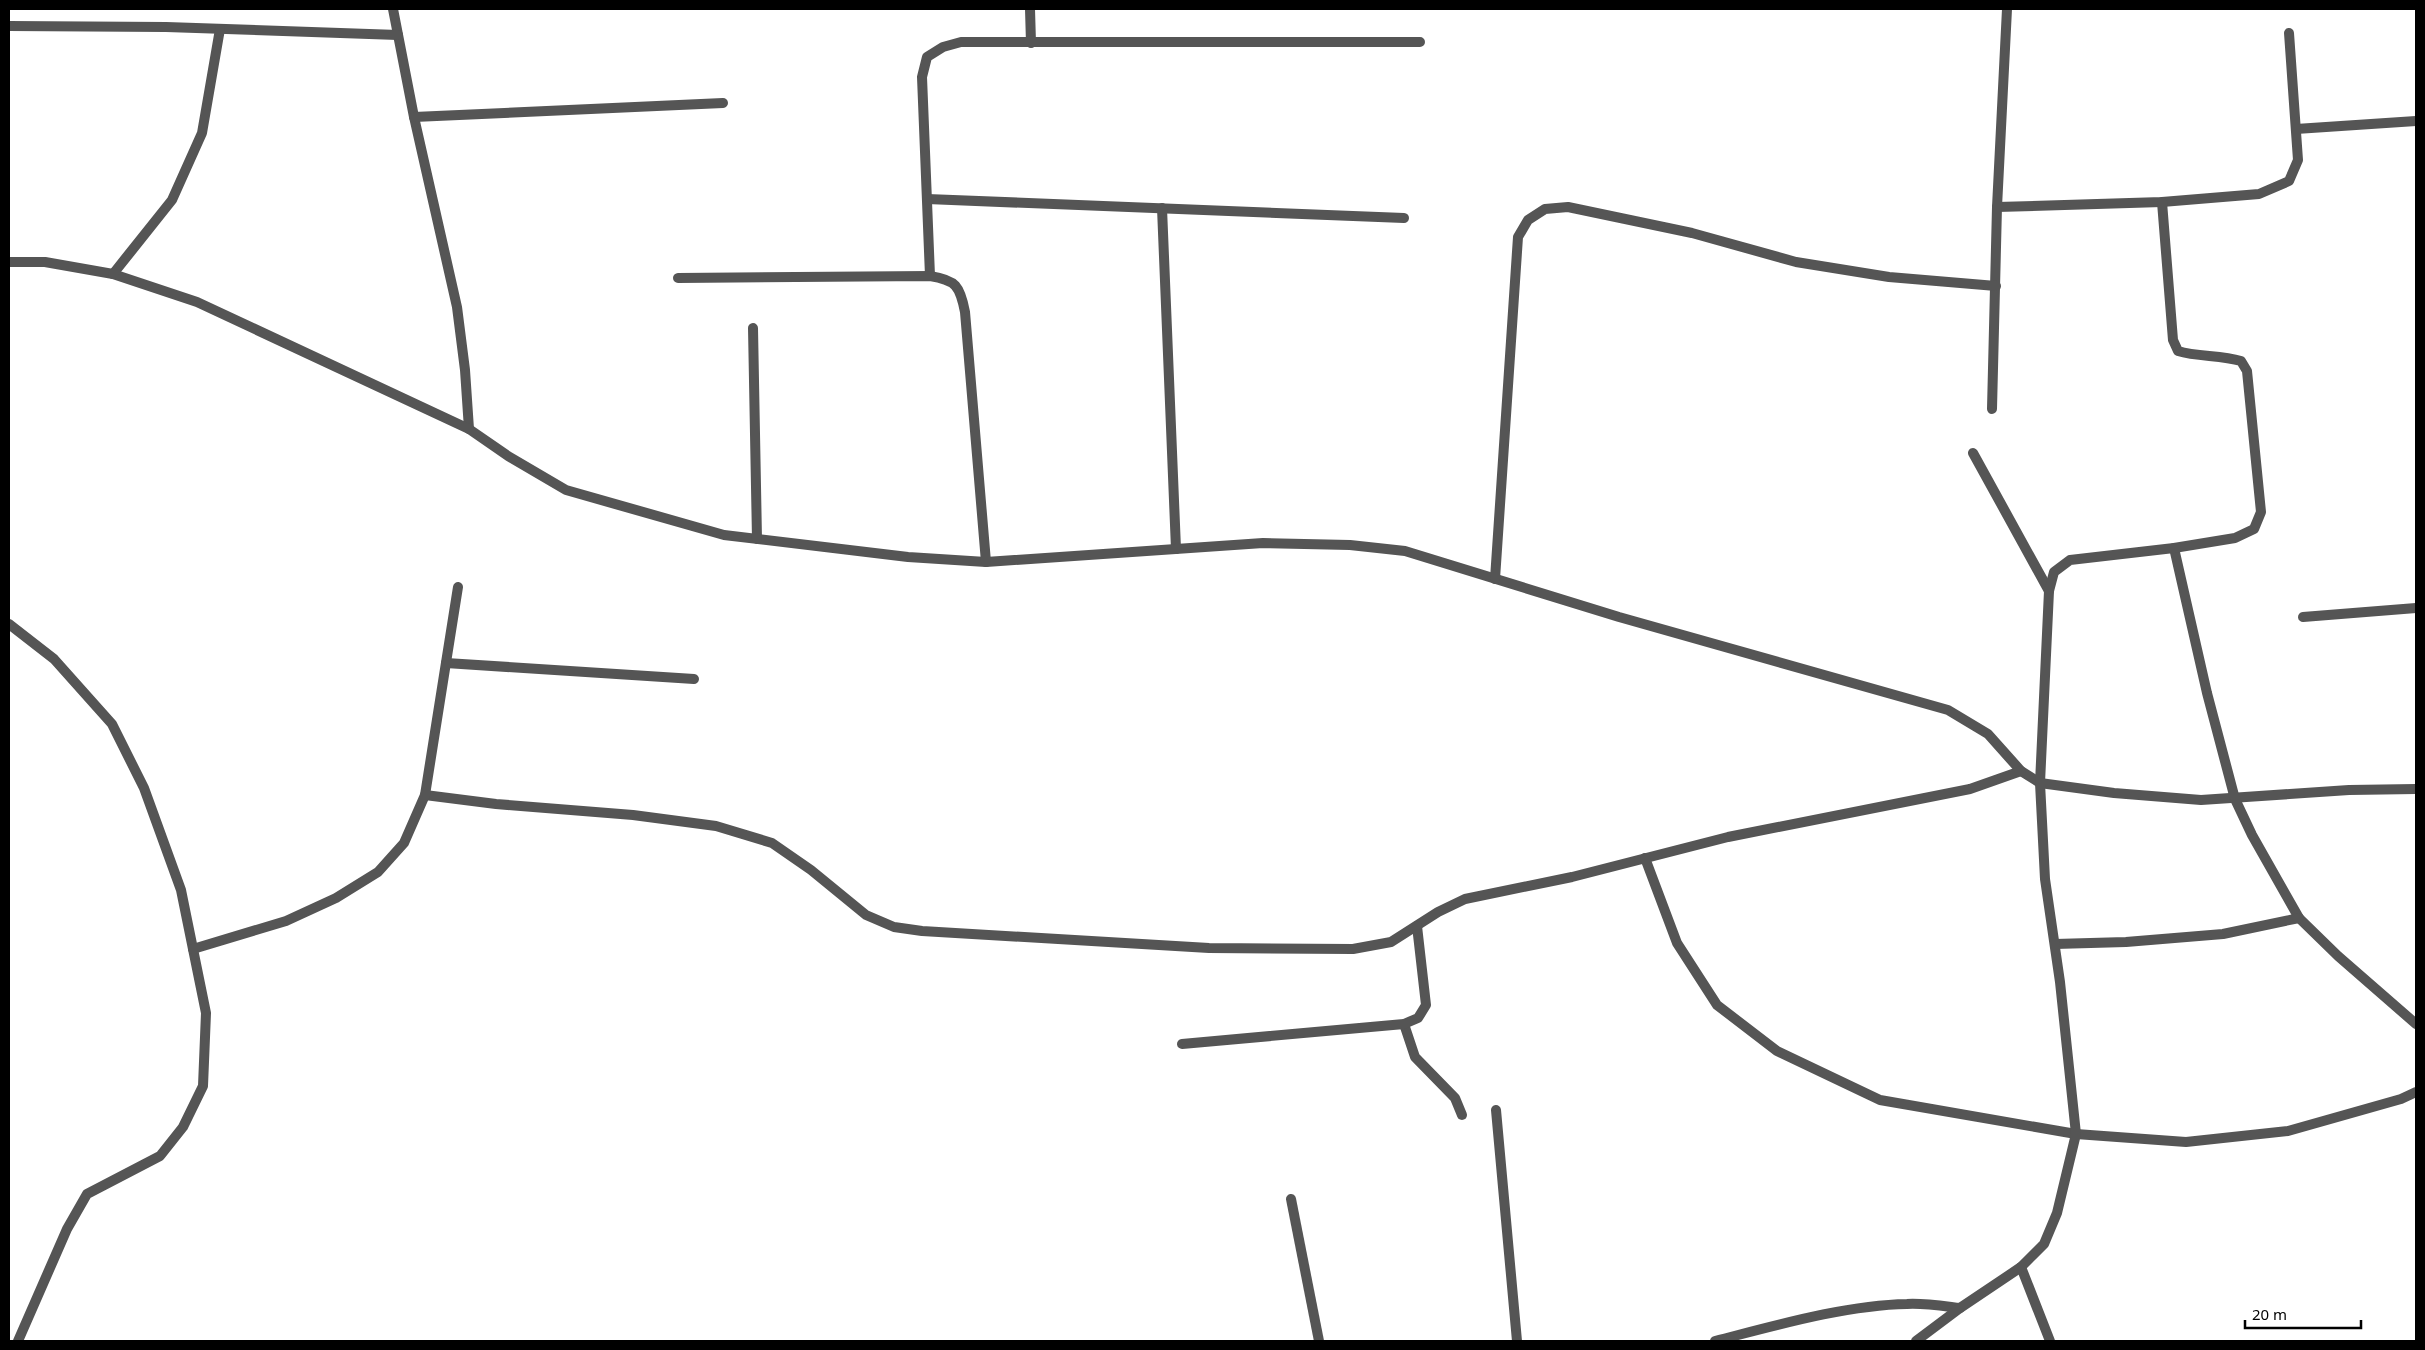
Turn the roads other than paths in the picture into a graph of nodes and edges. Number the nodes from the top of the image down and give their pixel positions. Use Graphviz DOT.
graph roads {
  1 [pos="393,9"];
  2 [pos="1030,9"];
  3 [pos="2007,9"];
  4 [pos="9,26"];
  5 [pos="220,29"];
  6 [pos="2289,33"];
  7 [pos="398,35"];
  8 [pos="1420,42"];
  9 [pos="1032,43"];
  10 [pos="723,103"];
  11 [pos="414,117"];
  12 [pos="2416,121"];
  13 [pos="2296,129"];
  14 [pos="927,199"];
  15 [pos="2162,202"];
  16 [pos="1997,207"];
  17 [pos="1162,208"];
  18 [pos="1404,218"];
  19 [pos="9,262"];
  20 [pos="113,274"];
  21 [pos="930,276"];
  22 [pos="678,278"];
  23 [pos="1996,286"];
  24 [pos="753,328"];
  25 [pos="1992,409"];
  26 [pos="468,429"];
  27 [pos="1973,453"];
  28 [pos="757,539"];
  29 [pos="1176,548"];
  30 [pos="2174,548"];
  31 [pos="986,562"];
  32 [pos="1495,579"];
  33 [pos="458,587"];
  34 [pos="2049,591"];
  35 [pos="2416,608"];
  36 [pos="2304,617"];
  37 [pos="9,624"];
  38 [pos="446,663"];
  39 [pos="694,679"];
  40 [pos="2021,771"];
  41 [pos="2040,783"];
  42 [pos="2416,790"];
  43 [pos="425,795"];
  44 [pos="2235,799"];
  45 [pos="1644,858"];
  46 [pos="2299,918"];
  47 [pos="1417,926"];
  48 [pos="2054,944"];
  49 [pos="193,949"];
  50 [pos="1404,1024"];
  51 [pos="2416,1024"];
  52 [pos="1182,1044"];
  53 [pos="2416,1092"];
  54 [pos="1496,1110"];
  55 [pos="1462,1115"];
  56 [pos="2076,1134"];
  57 [pos="1291,1199"];
  58 [pos="2021,1267"];
  59 [pos="1960,1308"];
  60 [pos="18,1341"];
  61 [pos="1319,1341"];
  62 [pos="1517,1341"];
  63 [pos="1715,1341"];
  64 [pos="1916,1341"];
  65 [pos="2050,1341"];
  1 -- 7 [label="street"];
  2 -- 9 [label="street"];
  3 -- 16 [label="street"];
  4 -- 5 [label="street"];
  5 -- 7 [label="street"];
  5 -- 20 [label="street"];
  6 -- 13 [label="street"];
  7 -- 11 [label="street"];
  8 -- 9 [label="street"];
  9 -- 14 [label="street"];
  10 -- 11 [label="street"];
  11 -- 26 [label="street"];
  12 -- 13 [label="street"];
  13 -- 15 [label="street"];
  14 -- 17 [label="street"];
  14 -- 21 [label="street"];
  15 -- 16 [label="street"];
  15 -- 30 [label="street"];
  16 -- 23 [label="street"];
  17 -- 18 [label="street"];
  17 -- 29 [label="street"];
  19 -- 20 [label="street"];
  20 -- 26 [label="street"];
  21 -- 22 [label="street"];
  21 -- 31 [label="street"];
  23 -- 25 [label="street"];
  23 -- 32 [label="street"];
  24 -- 28 [label="street"];
  26 -- 28 [label="street"];
  27 -- 34 [label="street"];
  28 -- 31 [label="street"];
  29 -- 31 [label="street"];
  29 -- 32 [label="street"];
  30 -- 34 [label="street"];
  30 -- 44 [label="street"];
  32 -- 40 [label="street"];
  33 -- 38 [label="street"];
  34 -- 41 [label="street"];
  35 -- 36 [label="street"];
  37 -- 49 [label="street"];
  38 -- 39 [label="street"];
  38 -- 43 [label="street"];
  40 -- 41 [label="street"];
  40 -- 45 [label="street"];
  41 -- 44 [label="street"];
  41 -- 48 [label="street"];
  42 -- 44 [label="street"];
  43 -- 47 [label="street"];
  43 -- 49 [label="street"];
  44 -- 46 [label="street"];
  45 -- 47 [label="street"];
  45 -- 56 [label="street"];
  46 -- 48 [label="street"];
  46 -- 51 [label="street"];
  47 -- 50 [label="street"];
  48 -- 56 [label="street"];
  49 -- 60 [label="street"];
  50 -- 52 [label="street"];
  50 -- 55 [label="street"];
  53 -- 56 [label="street"];
  54 -- 62 [label="street"];
  56 -- 58 [label="street"];
  57 -- 61 [label="street"];
  58 -- 59 [label="street"];
  58 -- 65 [label="street"];
  59 -- 63 [label="street"];
  59 -- 64 [label="street"];
}
